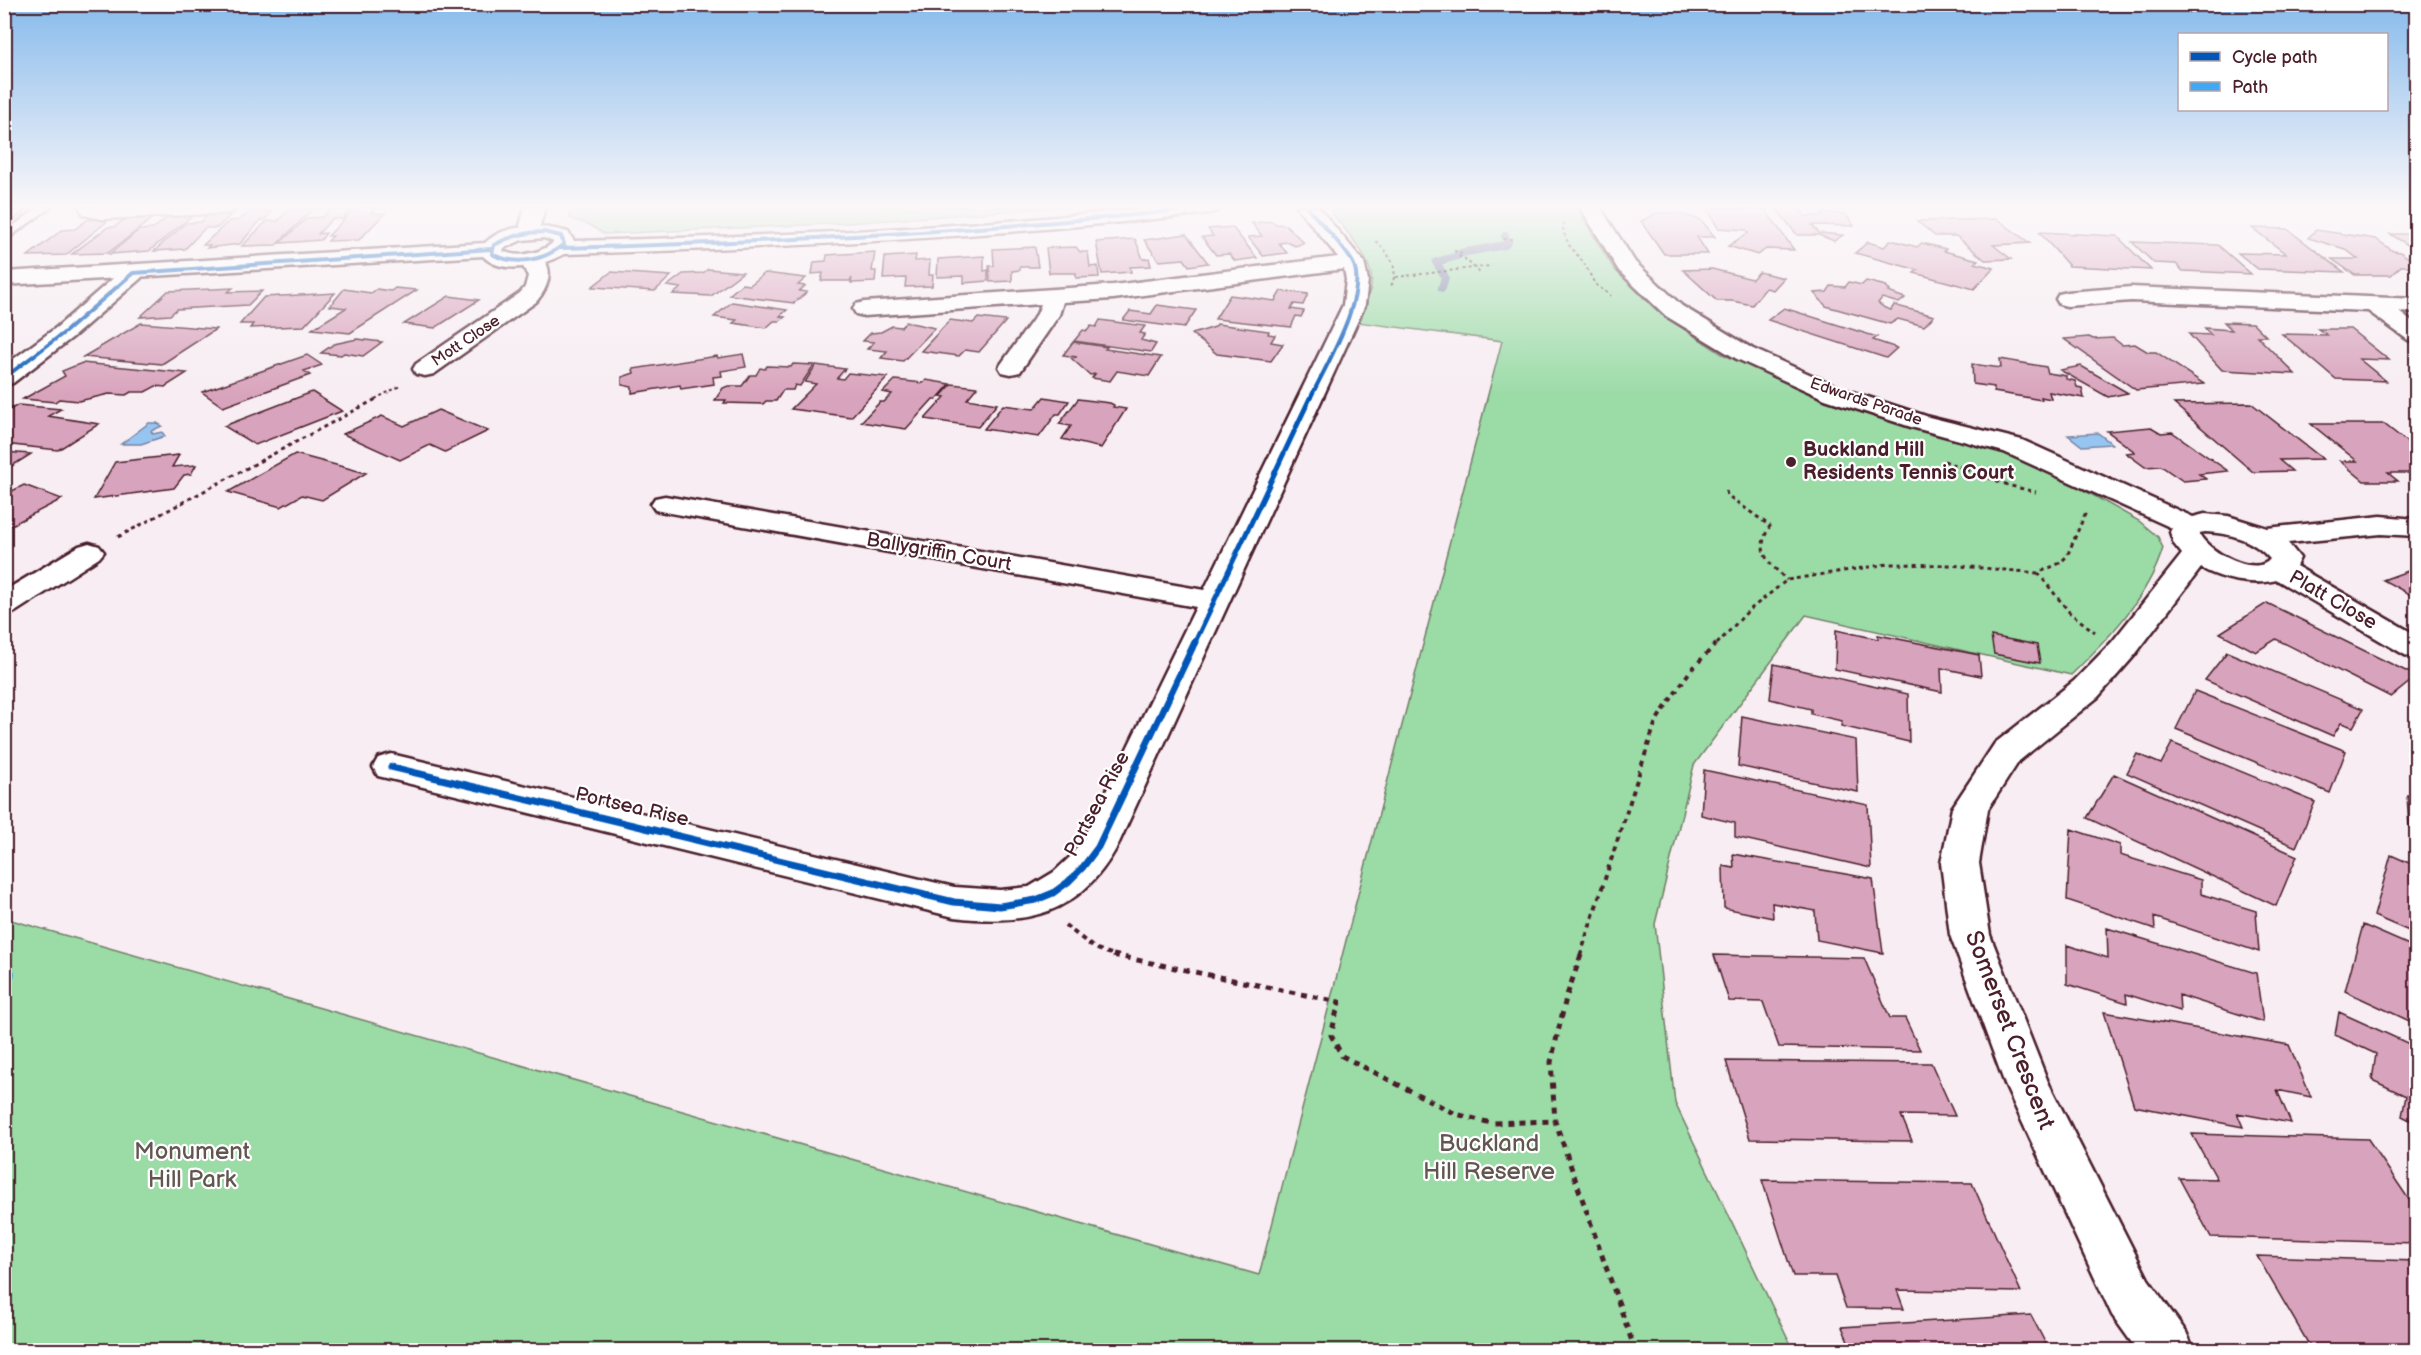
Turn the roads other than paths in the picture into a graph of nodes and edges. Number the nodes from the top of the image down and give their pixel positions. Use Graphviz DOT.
graph roads {
  1 [pos="174,270"];
  2 [pos="538,270"];
  3 [pos="1287,270"];
  4 [pos="1355,270"];
  5 [pos="1631,270"];
  6 [pos="133,273"];
  7 [pos="4,279"];
  8 [pos="1051,296"];
  9 [pos="2067,299"];
  10 [pos="2375,305"];
  11 [pos="2416,306"];
  12 [pos="864,309"];
  13 [pos="2416,335"];
  14 [pos="1011,367"];
  15 [pos="425,369"];
  16 [pos="4,378"];
  17 [pos="665,504"];
  18 [pos="2416,527"];
  19 [pos="2265,537"];
  20 [pos="2194,540"];
  21 [pos="89,552"];
  22 [pos="2281,570"];
  23 [pos="1214,601"];
  24 [pos="4,604"];
  25 [pos="2416,648"];
  26 [pos="390,766"];
  27 [pos="2168,1350"];
  1 -- 6 [label="street"];
  2 -- 15 [label="street, Mott Close"];
  3 -- 8 [label="street"];
  4 -- 23 [label="street, Portsea Rise"];
  5 -- 20 [label="street, Edwards Parade"];
  6 -- 7 [label="street"];
  6 -- 16 [label="street"];
  8 -- 12 [label="street"];
  8 -- 14 [label="street"];
  9 -- 10 [label="street"];
  10 -- 11 [label="street"];
  10 -- 13 [label="street"];
  17 -- 23 [label="street, Ballygriffin Court"];
  18 -- 19 [label="street"];
  19 -- 20 [label="street"];
  19 -- 22 [label="street"];
  20 -- 22 [label="street"];
  20 -- 27 [label="street, Somerset Crescent"];
  21 -- 24 [label="street"];
  22 -- 25 [label="street, Platt Close"];
  23 -- 26 [label="street, Portsea Rise"];
}
